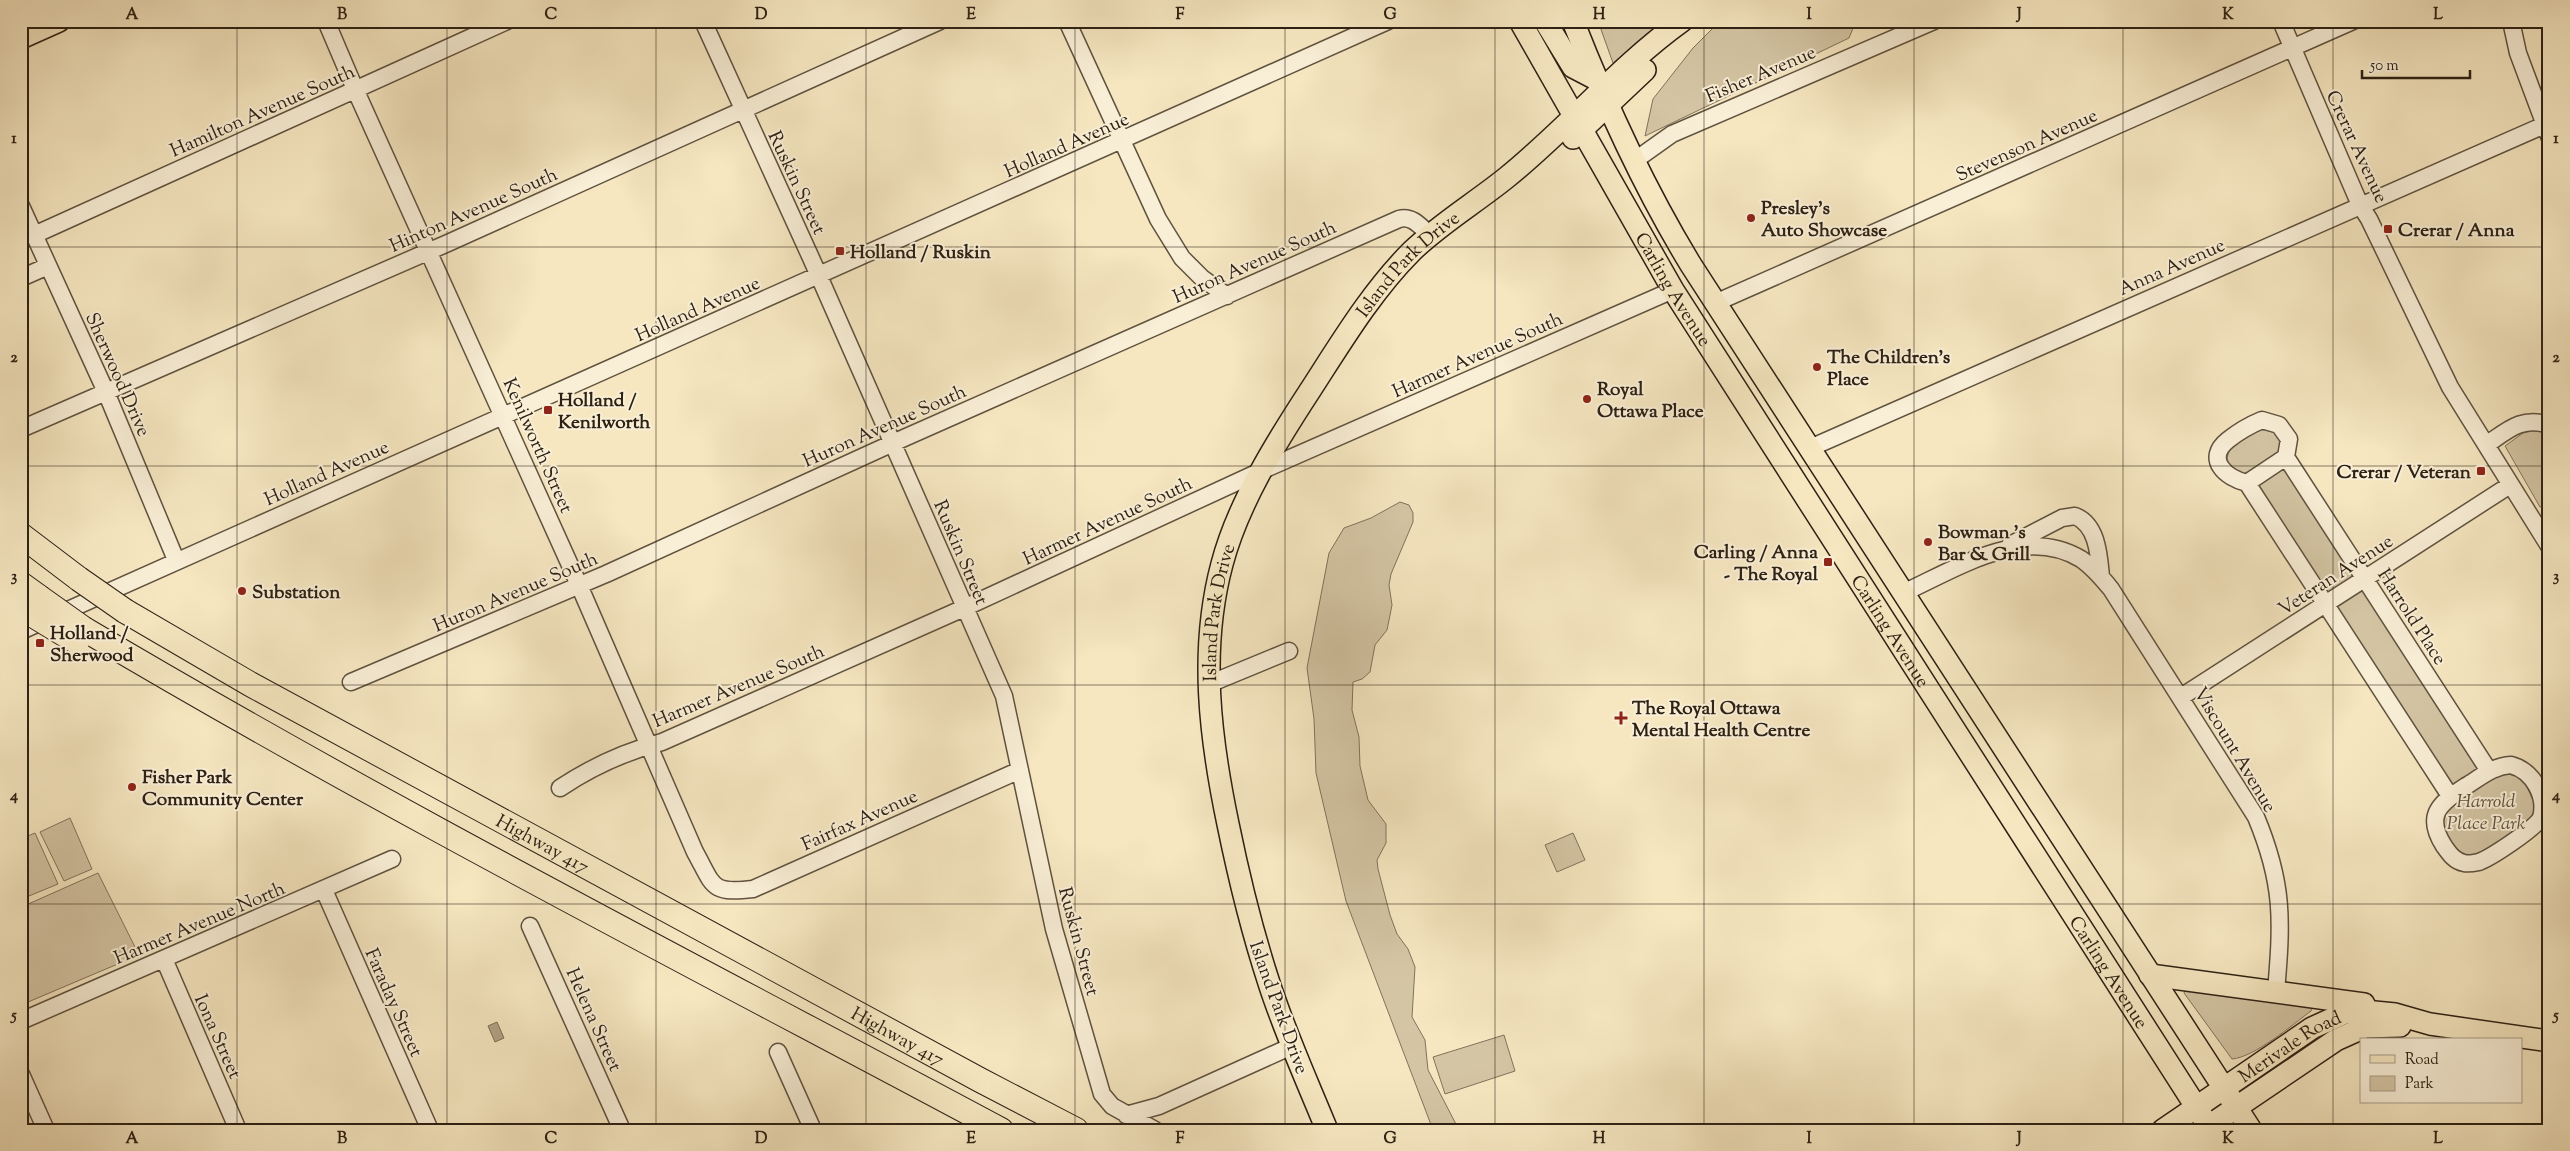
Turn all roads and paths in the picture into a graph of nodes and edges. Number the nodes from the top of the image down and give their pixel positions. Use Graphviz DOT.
graph roads {
  1 [pos="59,21"];
  2 [pos="326,21"];
  3 [pos="507,21"];
  4 [pos="703,21"];
  5 [pos="940,21"];
  6 [pos="1067,21"];
  7 [pos="1388,21"];
  8 [pos="1520,21"];
  9 [pos="1545,21"];
  10 [pos="1572,21"];
  11 [pos="1682,21"];
  12 [pos="1687,21"];
  13 [pos="1934,21"];
  14 [pos="2281,21"];
  15 [pos="2353,21"];
  16 [pos="2511,21"];
  17 [pos="21,38"];
  18 [pos="2292,47"];
  19 [pos="355,89"];
  20 [pos="1602,92"];
  21 [pos="743,109"];
  22 [pos="1579,123"];
  23 [pos="2547,128"];
  24 [pos="1122,141"];
  25 [pos="1634,161"];
  26 [pos="2360,205"];
  27 [pos="21,206"];
  28 [pos="34,235"];
  29 [pos="1430,235"];
  30 [pos="430,251"];
  31 [pos="48,266"];
  32 [pos="819,276"];
  33 [pos="21,278"];
  34 [pos="1673,290"];
  35 [pos="1227,296"];
  36 [pos="1715,303"];
  37 [pos="106,392"];
  38 [pos="503,416"];
  39 [pos="1793,423"];
  40 [pos="2549,425"];
  41 [pos="21,430"];
  42 [pos="1768,439"];
  43 [pos="893,442"];
  44 [pos="2486,445"];
  45 [pos="1810,448"];
  46 [pos="2286,457"];
  47 [pos="1263,470"];
  48 [pos="2248,483"];
  49 [pos="2510,485"];
  50 [pos="2543,526"];
  51 [pos="21,535"];
  52 [pos="2549,546"];
  53 [pos="2004,549"];
  54 [pos="176,560"];
  55 [pos="2101,577"];
  56 [pos="2365,579"];
  57 [pos="580,585"];
  58 [pos="1904,593"];
  59 [pos="27,596"];
  60 [pos="2326,604"];
  61 [pos="964,608"];
  62 [pos="21,632"];
  63 [pos="1289,651"];
  64 [pos="351,682"];
  65 [pos="1209,684"];
  66 [pos="2181,697"];
  67 [pos="649,745"];
  68 [pos="1020,770"];
  69 [pos="2489,772"];
  70 [pos="560,788"];
  71 [pos="2450,796"];
  72 [pos="392,859"];
  73 [pos="714,886"];
  74 [pos="324,890"];
  75 [pos="530,926"];
  76 [pos="164,959"];
  77 [pos="2150,975"];
  78 [pos="2276,992"];
  79 [pos="2395,1014"];
  80 [pos="21,1022"];
  81 [pos="2430,1024"];
  82 [pos="2548,1039"];
  83 [pos="1292,1046"];
  84 [pos="778,1052"];
  85 [pos="21,1074"];
  86 [pos="2224,1089"];
  87 [pos="2197,1106"];
  88 [pos="2236,1107"];
  89 [pos="1126,1115"];
  90 [pos="2208,1129"];
  91 [pos="46,1130"];
  92 [pos="238,1130"];
  93 [pos="430,1130"];
  94 [pos="622,1130"];
  95 [pos="813,1130"];
  96 [pos="1001,1130"];
  97 [pos="1076,1130"];
  98 [pos="1155,1130"];
  99 [pos="1327,1130"];
  100 [pos="2164,1130"];
  101 [pos="2251,1130"];
  1 -- 17 [label="main road"];
  2 -- 19 [label="street, Kenilworth Street"];
  3 -- 19 [label="street, Hamilton Avenue South"];
  4 -- 21 [label="street, Ruskin Street"];
  5 -- 21 [label="street, Hinton Avenue South"];
  6 -- 24 [label="street"];
  7 -- 24 [label="street, Holland Avenue"];
  8 -- 22 [label="main road, Carling Avenue"];
  9 -- 20 [label="main road"];
  10 -- 20 [label="main road, Carling Avenue"];
  11 -- 20 [label="main road, Island Park Drive"];
  12 -- 20 [label="main road, Island Park Drive"];
  13 -- 25 [label="street, Fisher Avenue"];
  14 -- 18 [label="street, Crerar Avenue"];
  15 -- 18 [label="street, Stevenson Avenue"];
  16 -- 23 [label="street"];
  18 -- 26 [label="street, Crerar Avenue"];
  18 -- 36 [label="street, Stevenson Avenue"];
  19 -- 28 [label="street, Hamilton Avenue South"];
  19 -- 30 [label="street, Kenilworth Street"];
  20 -- 22 [label="main road, Island Park Drive"];
  20 -- 25 [label="main road, Carling Avenue"];
  21 -- 30 [label="street, Hinton Avenue South"];
  21 -- 32 [label="street, Ruskin Street"];
  22 -- 29 [label="main road, Island Park Drive"];
  22 -- 34 [label="main road, Carling Avenue"];
  23 -- 26 [label="street, Anna Avenue"];
  24 -- 32 [label="street, Holland Avenue"];
  24 -- 35 [label="street"];
  25 -- 36 [label="main road, Carling Avenue"];
  26 -- 44 [label="street, Crerar Avenue"];
  26 -- 45 [label="street, Anna Avenue"];
  27 -- 28 [label="street, Sherwood Drive"];
  28 -- 31 [label="street, Sherwood Drive"];
  29 -- 35 [label="street, Huron Avenue South"];
  29 -- 47 [label="main road, Island Park Drive"];
  30 -- 37 [label="street, Hinton Avenue South"];
  30 -- 38 [label="street, Kenilworth Street"];
  31 -- 33 [label="street"];
  31 -- 37 [label="street, Sherwood Drive"];
  32 -- 38 [label="street, Holland Avenue"];
  32 -- 43 [label="street, Ruskin Street"];
  34 -- 42 [label="main road, Carling Avenue"];
  34 -- 47 [label="street, Harmer Avenue South"];
  35 -- 43 [label="street, Huron Avenue South"];
  36 -- 39 [label="main road, Carling Avenue"];
  37 -- 41 [label="street, Hinton Avenue South"];
  37 -- 54 [label="street, Sherwood Drive"];
  38 -- 54 [label="street, Holland Avenue"];
  38 -- 57 [label="street, Kenilworth Street"];
  39 -- 42 [label="main road"];
  39 -- 45 [label="main road, Carling Avenue"];
  40 -- 44 [label="street"];
  42 -- 87 [label="main road, Carling Avenue"];
  43 -- 57 [label="street, Huron Avenue South"];
  43 -- 61 [label="street, Ruskin Street"];
  44 -- 49 [label="street, Crerar Avenue"];
  45 -- 58 [label="main road, Carling Avenue"];
  46 -- 48 [label="street"];
  46 -- 48 [label="street"];
  46 -- 56 [label="street, Harrold Place"];
  47 -- 61 [label="street, Harmer Avenue South"];
  47 -- 65 [label="main road, Island Park Drive"];
  48 -- 60 [label="street"];
  49 -- 50 [label="street, Crerar Avenue"];
  49 -- 56 [label="street, Veteran Avenue"];
  50 -- 52 [label="street, Crerar Avenue"];
  51 -- 97 [label="highway, Highway 417, bridge"];
  53 -- 55 [label="street, Viscount Avenue"];
  53 -- 55 [label="street, Viscount Avenue"];
  53 -- 58 [label="street, Viscount Avenue"];
  54 -- 62 [label="street, Holland Avenue"];
  55 -- 66 [label="street, Viscount Avenue"];
  56 -- 60 [label="street, Veteran Avenue"];
  56 -- 69 [label="street, Harrold Place"];
  57 -- 64 [label="street, Huron Avenue South"];
  57 -- 67 [label="street, Kenilworth Street"];
  58 -- 77 [label="main road, Carling Avenue"];
  59 -- 96 [label="highway, bridge"];
  60 -- 66 [label="street, Veteran Avenue"];
  60 -- 71 [label="street"];
  61 -- 67 [label="street, Harmer Avenue South"];
  61 -- 68 [label="street, Ruskin Street"];
  63 -- 65 [label="street"];
  65 -- 83 [label="main road, Island Park Drive"];
  66 -- 78 [label="street, Viscount Avenue"];
  67 -- 70 [label="street, Harmer Avenue South"];
  67 -- 73 [label="street, Kenilworth Street"];
  68 -- 73 [label="street, Fairfax Avenue"];
  68 -- 89 [label="street, Ruskin Street"];
  69 -- 71 [label="street"];
  69 -- 71 [label="street"];
  72 -- 74 [label="street, Harmer Avenue North"];
  74 -- 76 [label="street, Harmer Avenue North"];
  74 -- 93 [label="street, Faraday Street"];
  75 -- 94 [label="street, Helena Street"];
  76 -- 80 [label="street, Harmer Avenue North"];
  76 -- 92 [label="street, Iona Street"];
  77 -- 78 [label="main road"];
  77 -- 86 [label="main road, Carling Avenue"];
  78 -- 79 [label="main road"];
  79 -- 81 [label="main road, Merivale Road"];
  79 -- 86 [label="main road, Merivale Road"];
  81 -- 82 [label="main road, Merivale Road"];
  81 -- 88 [label="main road, Merivale Road"];
  83 -- 89 [label="street"];
  83 -- 99 [label="main road, Island Park Drive"];
  84 -- 95 [label="street"];
  85 -- 91 [label="street"];
  86 -- 87 [label="main road, Merivale Road"];
  86 -- 88 [label="main road, Carling Avenue"];
  87 -- 90 [label="main road, Carling Avenue"];
  87 -- 100 [label="main road, Merivale Road"];
  88 -- 90 [label="main road, Merivale Road"];
  88 -- 101 [label="main road, Carling Avenue"];
  89 -- 98 [label="street, Ruskin Street"];
}
